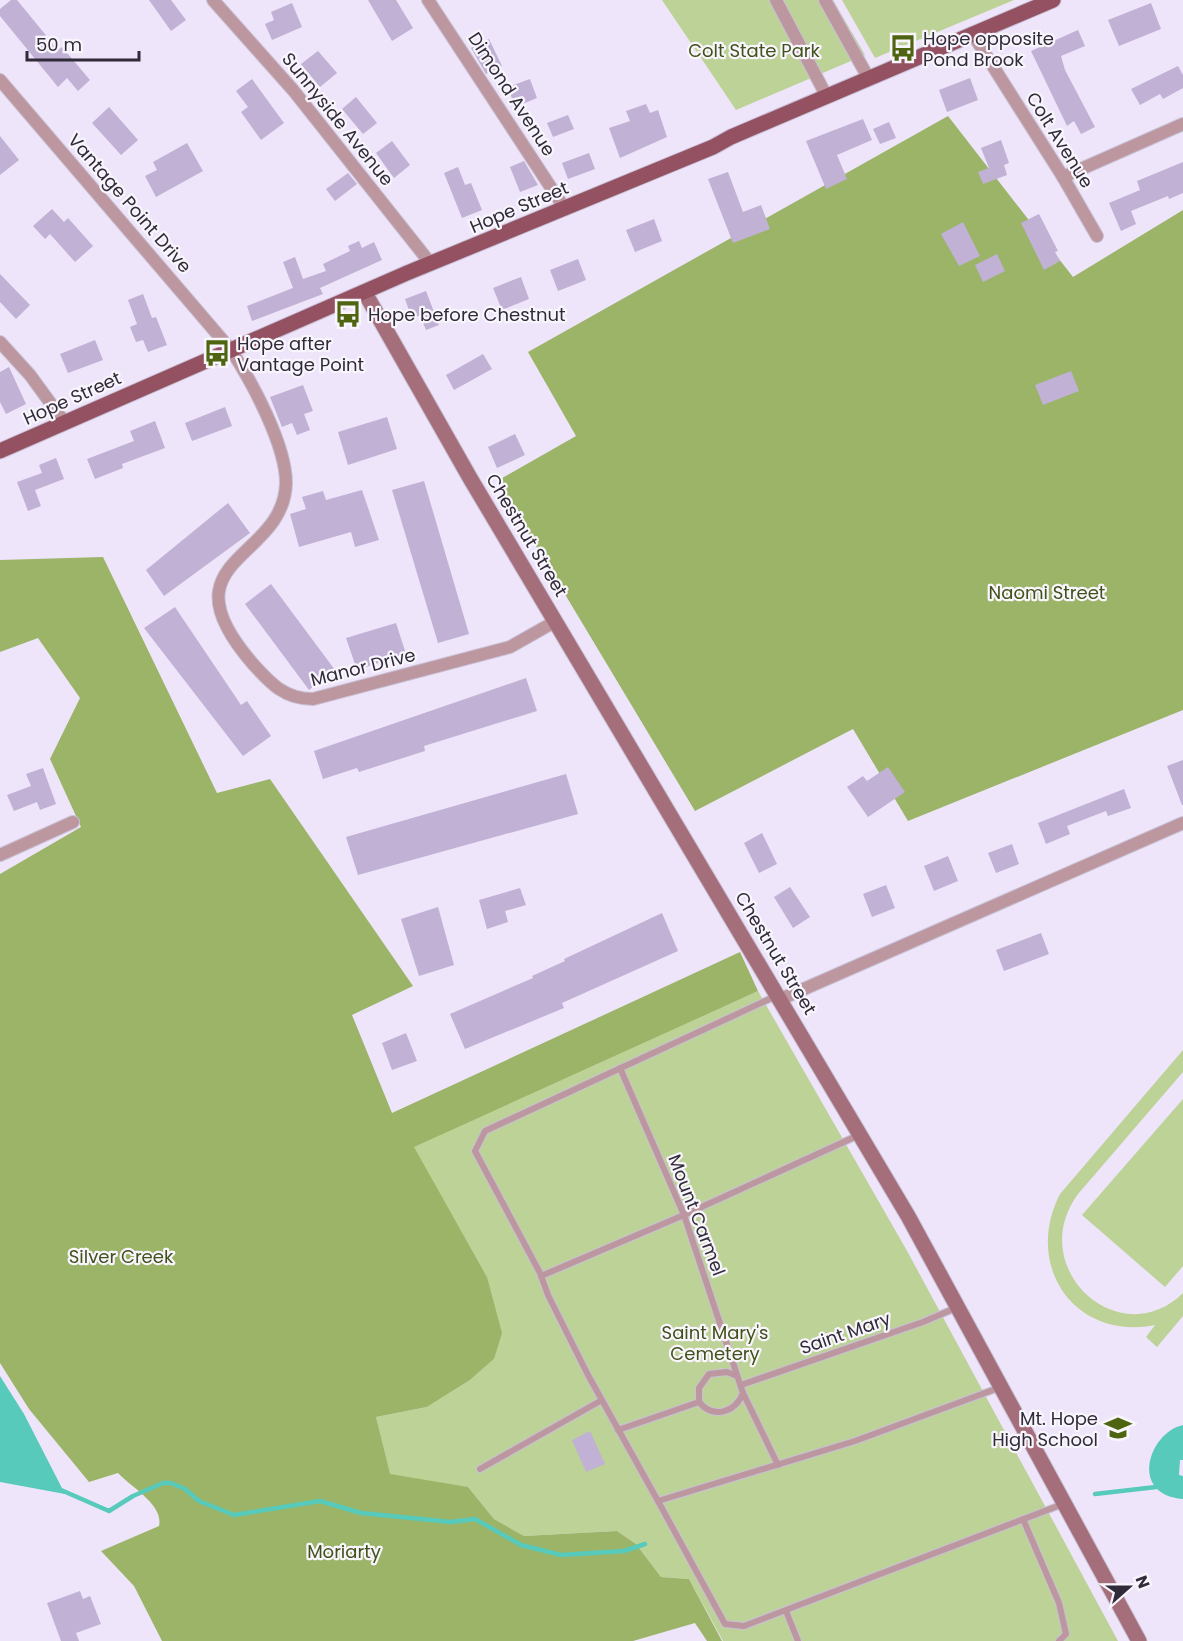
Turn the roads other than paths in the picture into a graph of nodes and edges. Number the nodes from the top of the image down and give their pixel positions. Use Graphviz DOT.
graph roads {
  1 [pos="213,0"];
  2 [pos="428,0"];
  3 [pos="776,0"];
  4 [pos="825,0"];
  5 [pos="1044,2"];
  6 [pos="972,33"];
  7 [pos="869,79"];
  8 [pos="0,80"];
  9 [pos="826,97"];
  10 [pos="1183,124"];
  11 [pos="1063,177"];
  12 [pos="565,209"];
  13 [pos="1097,236"];
  14 [pos="432,264"];
  15 [pos="365,293"];
  16 [pos="0,342"];
  17 [pos="231,350"];
  18 [pos="65,423"];
  19 [pos="0,451"];
  20 [pos="556,621"];
  21 [pos="73,822"];
  22 [pos="1183,823"];
  23 [pos="0,855"];
  24 [pos="780,997"];
  25 [pos="620,1068"];
  26 [pos="860,1135"];
  27 [pos="684,1215"];
  28 [pos="541,1276"];
  29 [pos="958,1307"];
  30 [pos="736,1376"];
  31 [pos="741,1385"];
  32 [pos="1000,1387"];
  33 [pos="743,1394"];
  34 [pos="602,1400"];
  35 [pos="699,1402"];
  36 [pos="618,1430"];
  37 [pos="778,1465"];
  38 [pos="480,1469"];
  39 [pos="658,1501"];
  40 [pos="1065,1503"];
  41 [pos="1023,1519"];
  42 [pos="786,1611"];
  43 [pos="798,1641"];
  44 [pos="1059,1641"];
  45 [pos="1139,1641"];
  1 -- 14 [label="street, Sunnyside Avenue"];
  2 -- 12 [label="street, Dimond Avenue"];
  3 -- 9 [label="street"];
  4 -- 7 [label="street"];
  5 -- 6 [label="main road, Hope Street"];
  6 -- 7 [label="main road, Hope Street"];
  6 -- 11 [label="street, Colt Avenue"];
  7 -- 9 [label="main road, Hope Street"];
  8 -- 17 [label="street, Vantage Point Drive"];
  9 -- 12 [label="main road, Hope Street"];
  10 -- 11 [label="street"];
  11 -- 13 [label="street, Colt Avenue"];
  12 -- 14 [label="main road, Hope Street"];
  14 -- 15 [label="main road, Hope Street"];
  15 -- 17 [label="main road, Hope Street"];
  15 -- 20 [label="street, Chestnut Street"];
  16 -- 18 [label="street"];
  17 -- 18 [label="main road, Hope Street"];
  17 -- 20 [label="street, Manor Drive"];
  18 -- 19 [label="main road, Hope Street"];
  20 -- 24 [label="street, Chestnut Street"];
  21 -- 23 [label="street"];
  22 -- 24 [label="street"];
  24 -- 25 [label="lane"];
  24 -- 26 [label="street, Chestnut Street"];
  25 -- 27 [label="lane, Mount Carmel"];
  25 -- 28 [label="lane"];
  26 -- 27 [label="lane"];
  26 -- 29 [label="street, Chestnut Street"];
  27 -- 28 [label="lane"];
  27 -- 30 [label="lane, Mount Carmel"];
  28 -- 34 [label="lane"];
  29 -- 31 [label="lane, Saint Mary"];
  29 -- 32 [label="street, Chestnut Street"];
  30 -- 31 [label="lane"];
  30 -- 35 [label="lane"];
  31 -- 33 [label="lane"];
  32 -- 37 [label="lane"];
  32 -- 40 [label="street, Chestnut Street"];
  33 -- 35 [label="lane"];
  33 -- 37 [label="lane"];
  34 -- 36 [label="lane"];
  34 -- 38 [label="lane"];
  35 -- 36 [label="lane"];
  36 -- 39 [label="lane"];
  37 -- 39 [label="lane"];
  39 -- 42 [label="lane"];
  40 -- 41 [label="lane"];
  40 -- 45 [label="street, Chestnut Street"];
  41 -- 42 [label="lane"];
  41 -- 44 [label="lane"];
  42 -- 43 [label="lane"];
}
